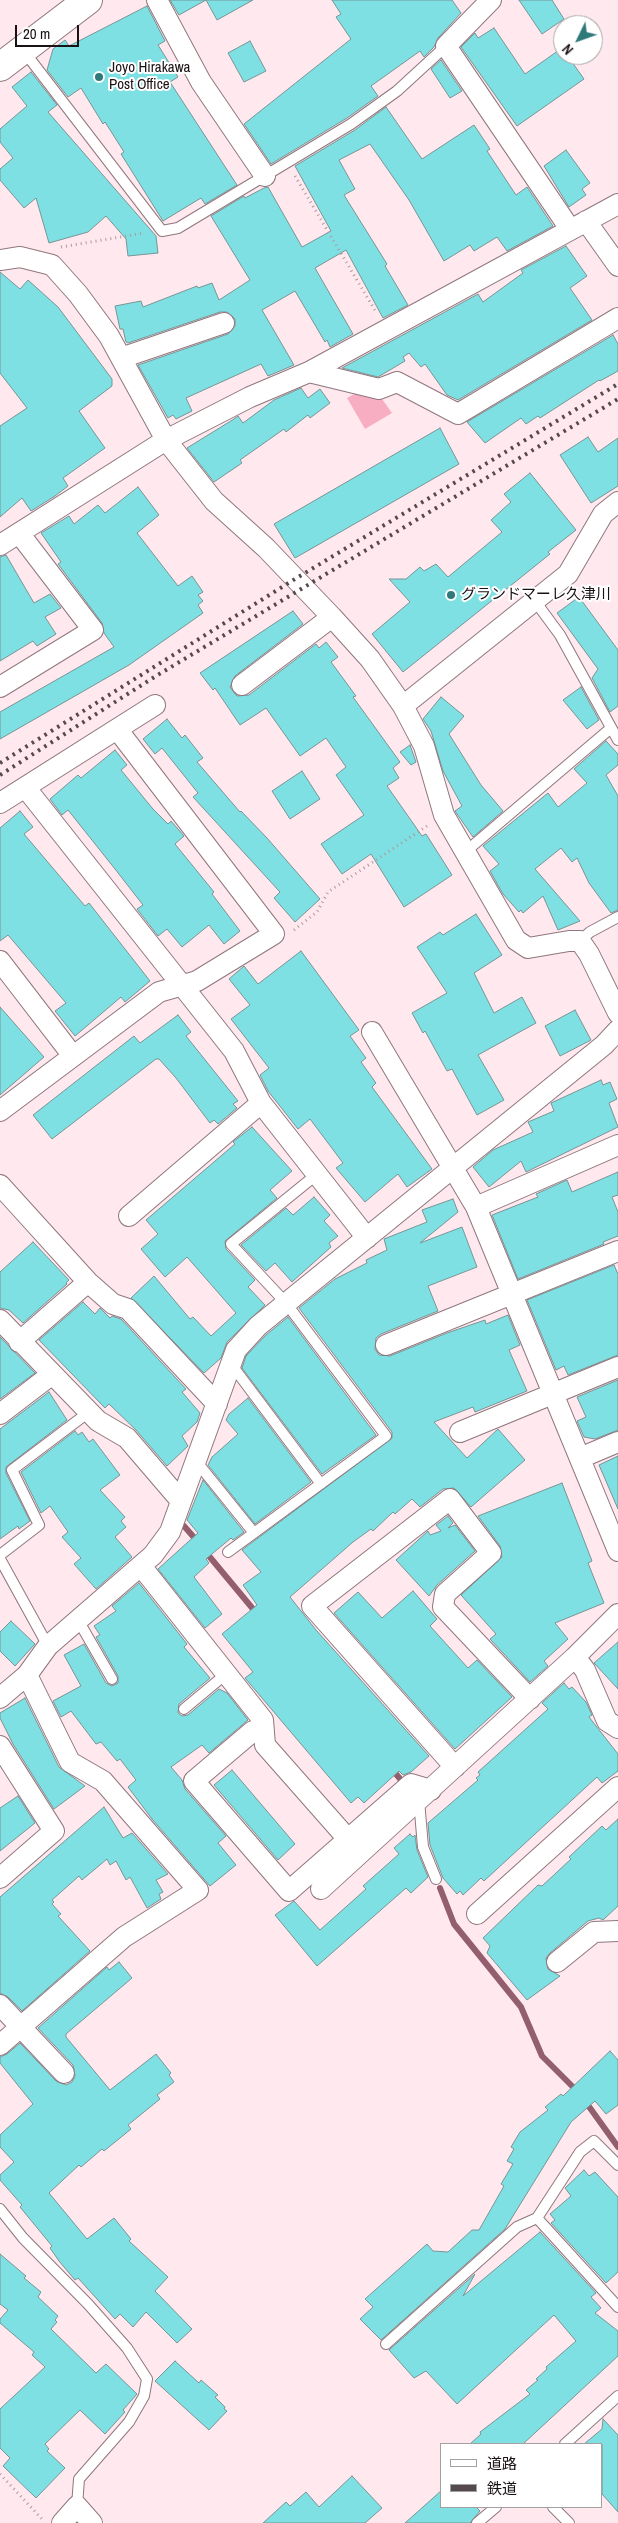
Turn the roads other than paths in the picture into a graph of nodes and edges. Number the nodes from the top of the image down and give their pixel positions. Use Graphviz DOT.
graph roads {
  1 [pos="88,0"];
  2 [pos="157,0"];
  3 [pos="491,0"];
  4 [pos="446,46"];
  5 [pos="23,49"];
  6 [pos="0,67"];
  7 [pos="265,176"];
  8 [pos="618,204"];
  9 [pos="578,225"];
  10 [pos="0,260"];
  11 [pos="618,266"];
  12 [pos="618,318"];
  13 [pos="224,323"];
  14 [pos="121,358"];
  15 [pos="310,372"];
  16 [pos="166,440"];
  17 [pos="618,502"];
  18 [pos="19,533"];
  19 [pos="0,545"];
  20 [pos="535,601"];
  21 [pos="332,617"];
  22 [pos="242,685"];
  23 [pos="0,687"];
  24 [pos="155,705"];
  25 [pos="403,706"];
  26 [pos="611,728"];
  27 [pos="117,729"];
  28 [pos="618,740"];
  29 [pos="25,787"];
  30 [pos="0,803"];
  31 [pos="464,853"];
  32 [pos="618,917"];
  33 [pos="580,941"];
  34 [pos="0,961"];
  35 [pos="182,985"];
  36 [pos="618,1013"];
  37 [pos="372,1032"];
  38 [pos="616,1037"];
  39 [pos="73,1056"];
  40 [pos="261,1103"];
  41 [pos="0,1110"];
  42 [pos="618,1145"];
  43 [pos="453,1168"];
  44 [pos="316,1175"];
  45 [pos="0,1185"];
  46 [pos="476,1206"];
  47 [pos="130,1216"];
  48 [pos="367,1238"];
  49 [pos="618,1251"];
  50 [pos="88,1282"];
  51 [pos="513,1295"];
  52 [pos="286,1303"];
  53 [pos="0,1320"];
  54 [pos="19,1342"];
  55 [pos="386,1345"];
  56 [pos="231,1364"];
  57 [pos="618,1367"];
  58 [pos="51,1375"];
  59 [pos="553,1394"];
  60 [pos="216,1404"];
  61 [pos="89,1412"];
  62 [pos="0,1414"];
  63 [pos="460,1432"];
  64 [pos="618,1442"];
  65 [pos="580,1458"];
  66 [pos="196,1461"];
  67 [pos="321,1484"];
  68 [pos="181,1501"];
  69 [pos="254,1533"];
  70 [pos="618,1551"];
  71 [pos="228,1552"];
  72 [pos="0,1554"];
  73 [pos="0,1559"];
  74 [pos="141,1566"];
  75 [pos="618,1614"];
  76 [pos="78,1620"];
  77 [pos="48,1646"];
  78 [pos="575,1657"];
  79 [pos="226,1674"];
  80 [pos="27,1675"];
  81 [pos="112,1679"];
  82 [pos="0,1698"];
  83 [pos="530,1699"];
  84 [pos="184,1709"];
  85 [pos="618,1728"];
  86 [pos="264,1732"];
  87 [pos="0,1746"];
  88 [pos="456,1767"];
  89 [pos="618,1788"];
  90 [pos="425,1795"];
  91 [pos="347,1838"];
  92 [pos="0,1878"];
  93 [pos="436,1879"];
  94 [pos="321,1889"];
  95 [pos="477,1914"];
  96 [pos="618,1931"];
  97 [pos="558,1962"];
  98 [pos="0,2005"];
  99 [pos="20,2028"];
  100 [pos="0,2045"];
  101 [pos="64,2073"];
  102 [pos="618,2165"];
  103 [pos="0,2209"];
  104 [pos="537,2218"];
  105 [pos="618,2307"];
  106 [pos="386,2344"];
  107 [pos="618,2396"];
  108 [pos="566,2443"];
  109 [pos="77,2506"];
  110 [pos="495,2508"];
  111 [pos="554,2508"];
  112 [pos="62,2523"];
  113 [pos="92,2523"];
  114 [pos="478,2523"];
  115 [pos="569,2523"];
  1 -- 5 [label="main road"];
  2 -- 7 [label="street"];
  3 -- 4 [label="street"];
  4 -- 7 [label="lane"];
  4 -- 9 [label="street"];
  5 -- 6 [label="main road"];
  5 -- 7 [label="lane"];
  8 -- 9 [label="street"];
  9 -- 11 [label="street"];
  9 -- 15 [label="street"];
  10 -- 14 [label="street"];
  12 -- 15 [label="street"];
  13 -- 14 [label="street"];
  14 -- 16 [label="street"];
  15 -- 16 [label="street"];
  16 -- 18 [label="street"];
  16 -- 21 [label="street"];
  17 -- 20 [label="street"];
  18 -- 19 [label="street"];
  18 -- 23 [label="street"];
  20 -- 25 [label="street"];
  20 -- 26 [label="lane"];
  21 -- 22 [label="street"];
  21 -- 25 [label="street"];
  24 -- 27 [label="street"];
  25 -- 31 [label="street"];
  26 -- 28 [label="lane"];
  26 -- 31 [label="lane"];
  27 -- 29 [label="street"];
  27 -- 35 [label="street"];
  29 -- 30 [label="street"];
  29 -- 35 [label="street"];
  31 -- 33 [label="street"];
  32 -- 33 [label="lane"];
  33 -- 36 [label="street"];
  34 -- 39 [label="street"];
  35 -- 39 [label="street"];
  35 -- 40 [label="street"];
  37 -- 43 [label="street"];
  38 -- 43 [label="street"];
  39 -- 41 [label="street"];
  40 -- 44 [label="street"];
  40 -- 47 [label="street"];
  42 -- 46 [label="street"];
  43 -- 46 [label="street"];
  43 -- 48 [label="street"];
  44 -- 48 [label="street"];
  44 -- 52 [label="lane"];
  45 -- 50 [label="street"];
  46 -- 51 [label="street"];
  48 -- 52 [label="street"];
  49 -- 51 [label="street"];
  50 -- 54 [label="street"];
  50 -- 60 [label="street"];
  51 -- 55 [label="street"];
  51 -- 59 [label="street"];
  52 -- 56 [label="street"];
  52 -- 67 [label="lane"];
  53 -- 54 [label="street"];
  54 -- 58 [label="street"];
  56 -- 60 [label="street"];
  56 -- 67 [label="lane"];
  57 -- 59 [label="street"];
  58 -- 61 [label="street"];
  58 -- 62 [label="street"];
  59 -- 63 [label="street"];
  59 -- 65 [label="street"];
  60 -- 66 [label="street"];
  61 -- 68 [label="street"];
  61 -- 72 [label="lane"];
  64 -- 65 [label="street"];
  65 -- 70 [label="street"];
  66 -- 68 [label="street"];
  66 -- 69 [label="lane"];
  67 -- 69 [label="lane"];
  68 -- 74 [label="street"];
  69 -- 71 [label="lane"];
  73 -- 77 [label="lane"];
  74 -- 76 [label="street"];
  74 -- 79 [label="street"];
  75 -- 78 [label="street"];
  76 -- 77 [label="street"];
  76 -- 81 [label="lane"];
  77 -- 80 [label="street"];
  78 -- 83 [label="street"];
  78 -- 85 [label="street"];
  79 -- 84 [label="lane"];
  79 -- 86 [label="street"];
  80 -- 82 [label="street"];
  80 -- 99 [label="street"];
  83 -- 88 [label="street"];
  83 -- 88 [label="street"];
  86 -- 91 [label="street"];
  86 -- 91 [label="street"];
  87 -- 92 [label="street"];
  88 -- 90 [label="street"];
  89 -- 95 [label="street"];
  90 -- 91 [label="street"];
  90 -- 93 [label="lane"];
  90 -- 94 [label="street"];
  96 -- 97 [label="street"];
  98 -- 99 [label="street"];
  99 -- 100 [label="street"];
  99 -- 101 [label="street"];
  102 -- 104 [label="lane"];
  103 -- 109 [label="lane"];
  104 -- 105 [label="lane"];
  104 -- 106 [label="lane"];
  107 -- 108 [label="lane"];
  109 -- 112 [label="street"];
  109 -- 113 [label="street"];
  110 -- 114 [label="lane"];
  111 -- 115 [label="lane"];
}
